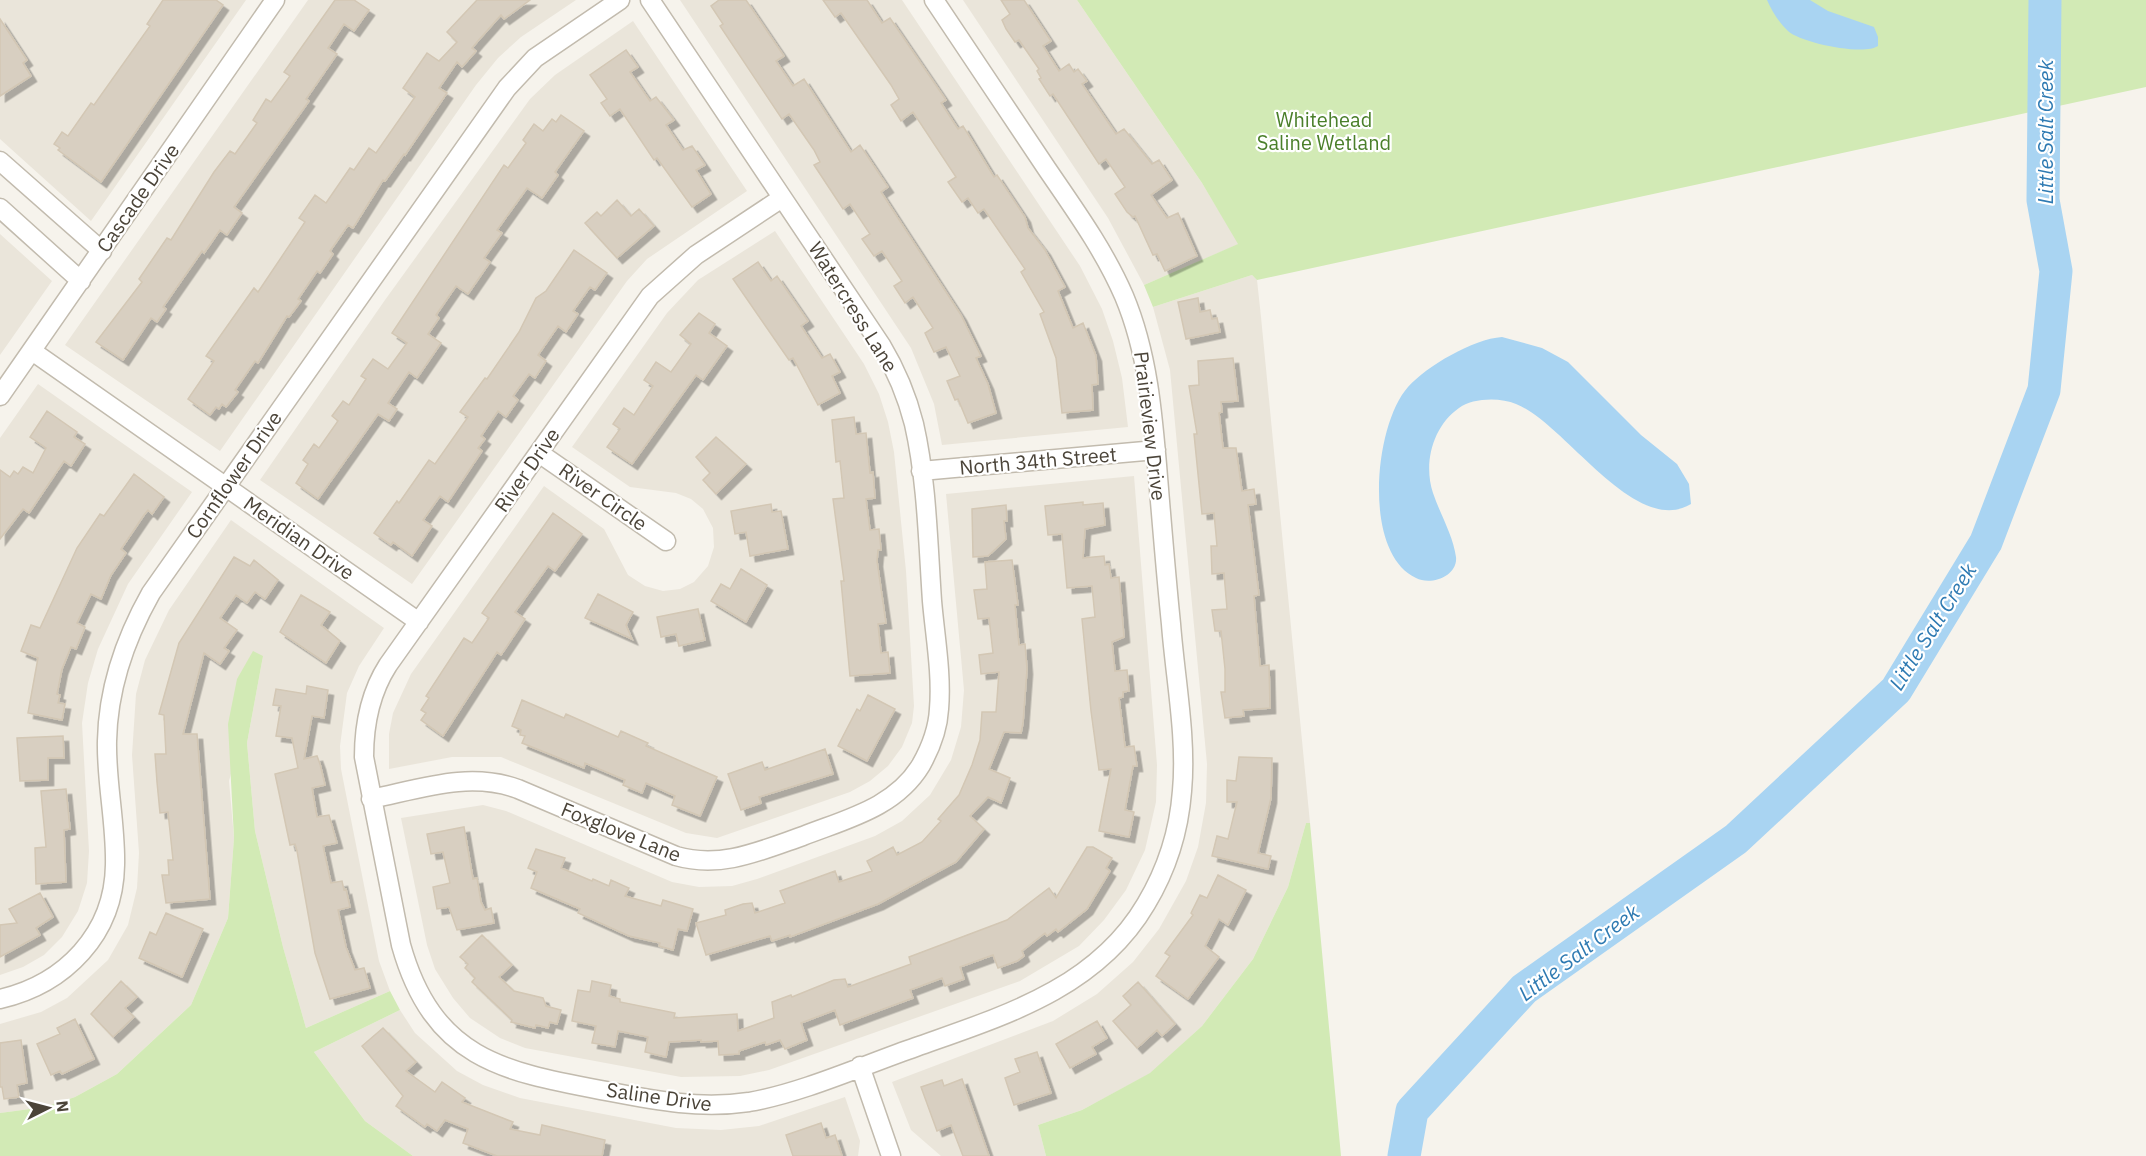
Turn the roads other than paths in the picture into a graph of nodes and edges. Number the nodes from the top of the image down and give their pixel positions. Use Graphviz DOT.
graph roads {
  1 [pos="275,0"];
  2 [pos="620,0"];
  3 [pos="650,0"];
  4 [pos="934,0"];
  5 [pos="0,161"];
  6 [pos="782,198"];
  7 [pos="0,208"];
  8 [pos="102,251"];
  9 [pos="81,281"];
  10 [pos="32,351"];
  11 [pos="0,396"];
  12 [pos="1156,450"];
  13 [pos="539,453"];
  14 [pos="921,471"];
  15 [pos="225,486"];
  16 [pos="666,542"];
  17 [pos="419,622"];
  18 [pos="921,764"];
  19 [pos="371,799"];
  20 [pos="1147,903"];
  21 [pos="0,999"];
  22 [pos="860,1066"];
  23 [pos="891,1156"];
  1 -- 8 [label="street, Cascade Drive"];
  2 -- 15 [label="street, Cornflower Drive"];
  3 -- 6 [label="street, Watercress Lane"];
  4 -- 12 [label="street, Prairieview Drive"];
  5 -- 8 [label="street"];
  6 -- 13 [label="street, River Drive"];
  6 -- 14 [label="street, Watercress Lane"];
  7 -- 9 [label="street"];
  8 -- 9 [label="street, Cascade Drive"];
  9 -- 10 [label="street, Cascade Drive"];
  10 -- 11 [label="street, Cascade Drive"];
  10 -- 15 [label="street, Meridian Drive"];
  12 -- 14 [label="street, North 34th Street"];
  12 -- 20 [label="street, Prairieview Drive"];
  13 -- 16 [label="street, River Circle"];
  13 -- 17 [label="street, River Drive"];
  14 -- 18 [label="street, Watercress Lane"];
  15 -- 17 [label="street, Meridian Drive"];
  15 -- 21 [label="street, Cornflower Drive"];
  17 -- 19 [label="street, River Drive"];
  18 -- 19 [label="street, Foxglove Lane"];
  19 -- 22 [label="street, Saline Drive"];
  20 -- 22 [label="street, Saline Drive"];
  22 -- 23 [label="street"];
}
